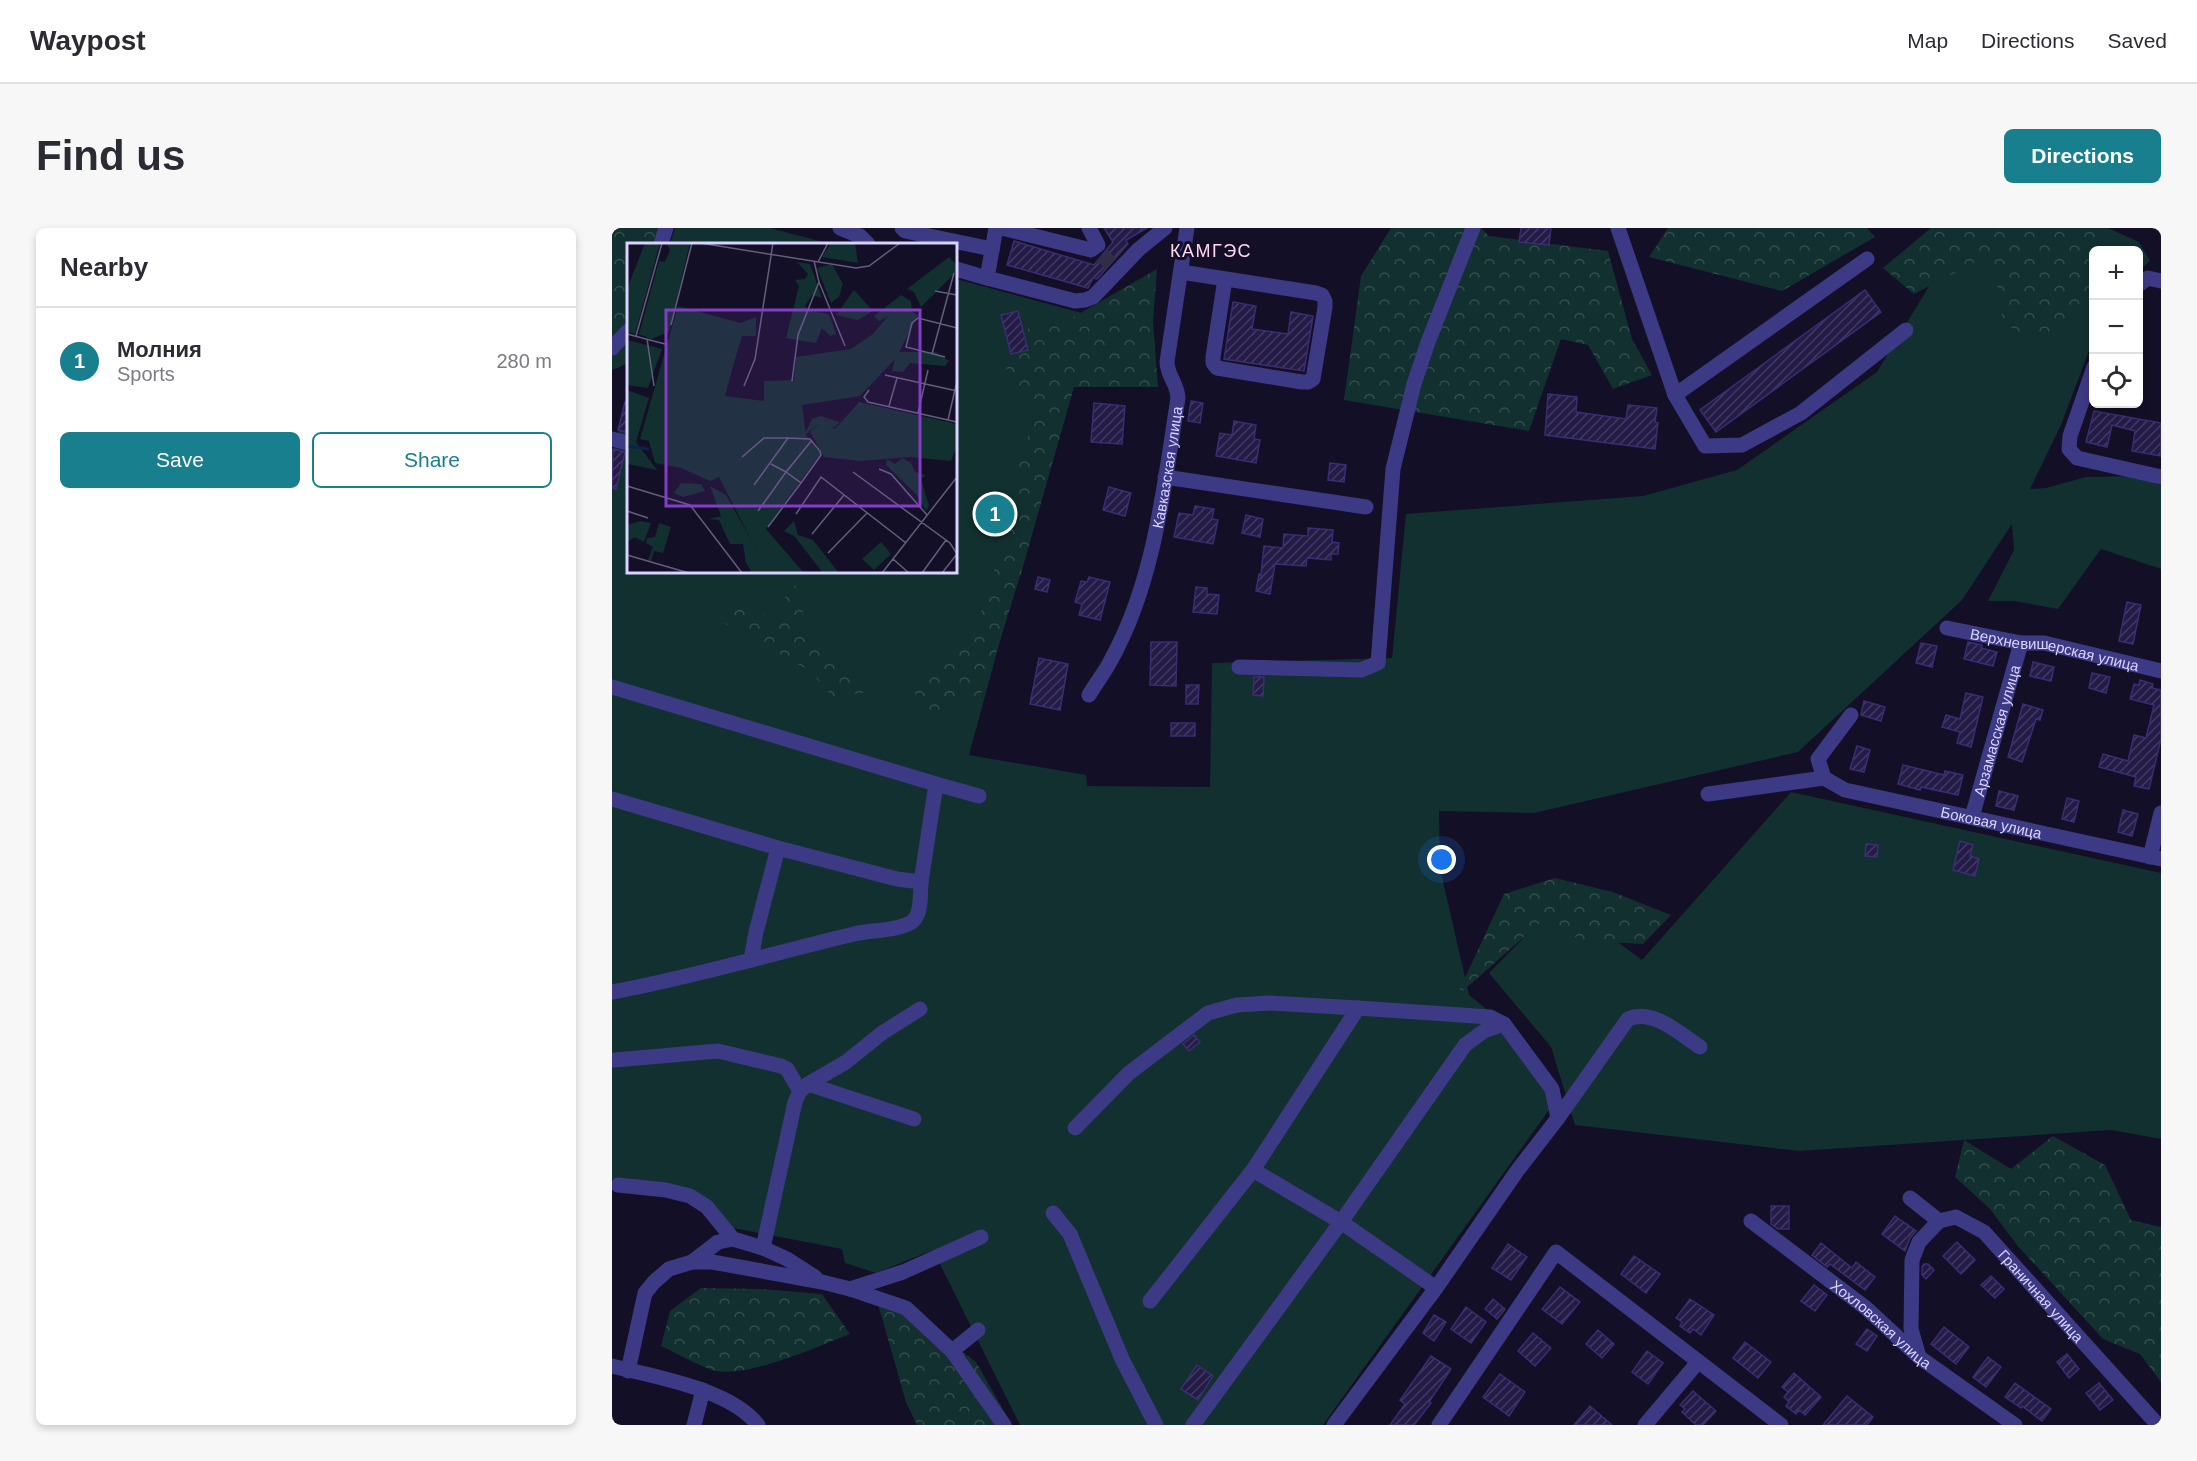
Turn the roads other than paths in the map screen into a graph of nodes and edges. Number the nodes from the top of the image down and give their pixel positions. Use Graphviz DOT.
graph roads {
  1 [pos="666,228"];
  2 [pos="840,228"];
  3 [pos="902,228"];
  4 [pos="996,228"];
  5 [pos="1002,228"];
  6 [pos="1089,228"];
  7 [pos="1187,228"];
  8 [pos="1473,228"];
  9 [pos="1618,228"];
  10 [pos="1162,229"];
  11 [pos="661,243"];
  12 [pos="867,243"];
  13 [pos="992,249"];
  14 [pos="1106,259"];
  15 [pos="1867,259"];
  16 [pos="957,269"];
  17 [pos="1180,272"];
  18 [pos="987,278"];
  19 [pos="1225,279"];
  20 [pos="1906,330"];
  21 [pos="627,332"];
  22 [pos="612,348"];
  23 [pos="2089,381"];
  24 [pos="1675,395"];
  25 [pos="612,439"];
  26 [pos="627,443"];
  27 [pos="1165,477"];
  28 [pos="2161,477"];
  29 [pos="1366,507"];
  30 [pos="1947,628"];
  31 [pos="2021,643"];
  32 [pos="1239,667"];
  33 [pos="2161,671"];
  34 [pos="612,687"];
  35 [pos="1089,695"];
  36 [pos="1851,715"];
  37 [pos="1824,778"];
  38 [pos="936,784"];
  39 [pos="1708,794"];
  40 [pos="979,796"];
  41 [pos="612,799"];
  42 [pos="2161,813"];
  43 [pos="1972,817"];
  44 [pos="778,848"];
  45 [pos="2156,858"];
  46 [pos="921,882"];
  47 [pos="751,960"];
  48 [pos="612,992"];
  49 [pos="1358,1008"];
  50 [pos="920,1009"];
  51 [pos="1504,1024"];
  52 [pos="1700,1047"];
  53 [pos="615,1060"];
  54 [pos="804,1088"];
  55 [pos="1558,1118"];
  56 [pos="915,1119"];
  57 [pos="1075,1128"];
  58 [pos="1253,1170"];
  59 [pos="618,1185"];
  60 [pos="1910,1198"];
  61 [pos="1053,1213"];
  62 [pos="1752,1221"];
  63 [pos="1939,1221"];
  64 [pos="1341,1222"];
  65 [pos="981,1237"];
  66 [pos="733,1239"];
  67 [pos="763,1248"];
  68 [pos="692,1262"];
  69 [pos="822,1282"];
  70 [pos="850,1288"];
  71 [pos="1436,1288"];
  72 [pos="1150,1301"];
  73 [pos="978,1330"];
  74 [pos="952,1351"];
  75 [pos="1919,1357"];
  76 [pos="1698,1362"];
  77 [pos="616,1368"];
  78 [pos="703,1390"];
  79 [pos="694,1425"];
  80 [pos="758,1425"];
  81 [pos="1004,1425"];
  82 [pos="1156,1425"];
  83 [pos="1193,1425"];
  84 [pos="1334,1425"];
  85 [pos="1439,1425"];
  86 [pos="1646,1425"];
  87 [pos="1781,1425"];
  88 [pos="2015,1425"];
  89 [pos="2158,1425"];
  1 -- 11 [label="street"];
  2 -- 12 [label="street"];
  3 -- 13 [label="street"];
  4 -- 13 [label="street"];
  5 -- 14 [label="street"];
  6 -- 14 [label="street"];
  7 -- 17 [label="street, Кавказская улица"];
  8 -- 32 [label="street"];
  9 -- 24 [label="street"];
  10 -- 14 [label="street"];
  13 -- 18 [label="street"];
  14 -- 18 [label="street"];
  15 -- 24 [label="street"];
  16 -- 18 [label="street"];
  17 -- 19 [label="street"];
  17 -- 27 [label="street, Кавказская улица"];
  19 -- 19 [label="street"];
  20 -- 24 [label="street"];
  21 -- 22 [label="street"];
  23 -- 28 [label="street"];
  25 -- 26 [label="street"];
  27 -- 29 [label="street"];
  27 -- 35 [label="street, Кавказская улица"];
  30 -- 31 [label="street, Верхневишерская улица"];
  31 -- 33 [label="street, Верхневишерская улица"];
  31 -- 43 [label="street, Арзамасская улица"];
  34 -- 38 [label="street"];
  36 -- 37 [label="street"];
  37 -- 39 [label="street"];
  37 -- 43 [label="street, Боковая улица"];
  38 -- 40 [label="street"];
  38 -- 46 [label="street"];
  41 -- 44 [label="street"];
  42 -- 45 [label="street"];
  43 -- 45 [label="street, Боковая улица"];
  44 -- 46 [label="street"];
  44 -- 47 [label="street"];
  46 -- 47 [label="street"];
  47 -- 48 [label="street"];
  49 -- 51 [label="street"];
  49 -- 57 [label="street"];
  49 -- 58 [label="street"];
  50 -- 54 [label="street"];
  51 -- 55 [label="street"];
  51 -- 64 [label="street"];
  52 -- 55 [label="street"];
  53 -- 54 [label="street"];
  54 -- 56 [label="street"];
  54 -- 67 [label="street"];
  55 -- 71 [label="street"];
  58 -- 64 [label="street"];
  58 -- 72 [label="street"];
  59 -- 66 [label="street"];
  60 -- 63 [label="street"];
  61 -- 82 [label="street"];
  62 -- 75 [label="street, Хохловская улица"];
  63 -- 75 [label="street"];
  63 -- 89 [label="street, Граничная улица"];
  64 -- 71 [label="street"];
  64 -- 83 [label="street"];
  65 -- 70 [label="street"];
  66 -- 67 [label="street"];
  66 -- 68 [label="street"];
  67 -- 69 [label="street"];
  68 -- 69 [label="street"];
  68 -- 77 [label="street"];
  69 -- 70 [label="street"];
  70 -- 74 [label="street"];
  71 -- 84 [label="street"];
  73 -- 74 [label="street"];
  74 -- 81 [label="street"];
  75 -- 88 [label="street, Хохловская улица"];
  76 -- 85 [label="street"];
  76 -- 86 [label="street"];
  76 -- 87 [label="street"];
  77 -- 78 [label="street"];
  78 -- 79 [label="street"];
  78 -- 80 [label="street"];
}
